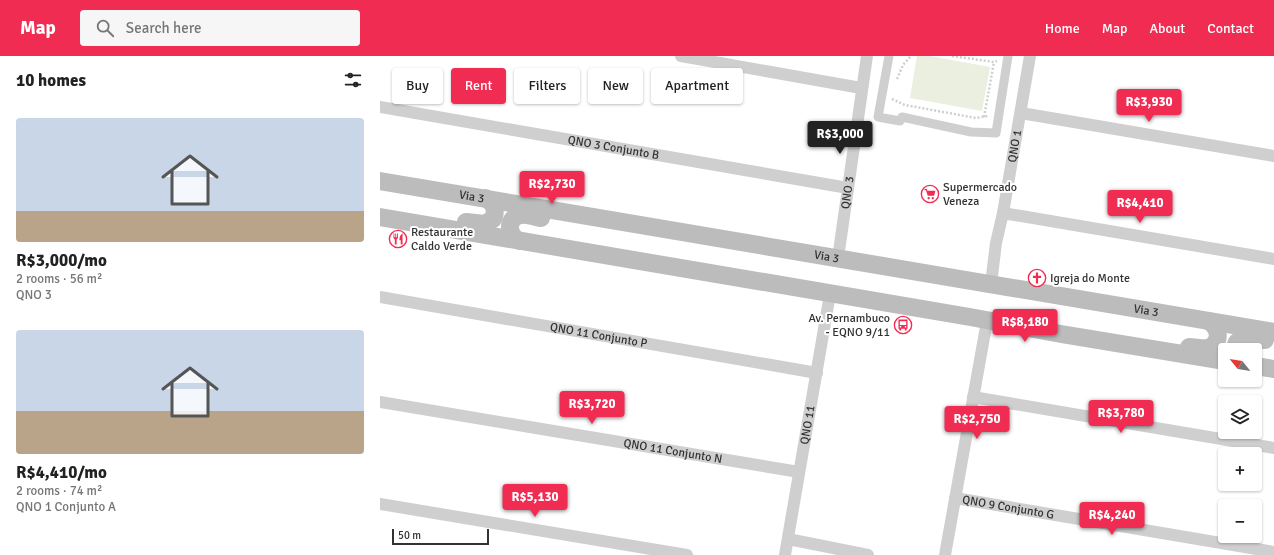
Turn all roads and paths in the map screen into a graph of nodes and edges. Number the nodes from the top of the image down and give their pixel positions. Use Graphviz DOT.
graph roads {
  1 [pos="681,56"];
  2 [pos="867,56"];
  3 [pos="888,56"];
  4 [pos="952,56"];
  5 [pos="1008,56"];
  6 [pos="1030,56"];
  7 [pos="994,62"];
  8 [pos="861,88"];
  9 [pos="886,96"];
  10 [pos="380,107"];
  11 [pos="1021,113"];
  12 [pos="999,115"];
  13 [pos="984,116"];
  14 [pos="1274,156"];
  15 [pos="380,181"];
  16 [pos="848,188"];
  17 [pos="485,198"];
  18 [pos="380,213"];
  19 [pos="1003,213"];
  20 [pos="380,217"];
  21 [pos="661,228"];
  22 [pos="520,240"];
  23 [pos="838,258"];
  24 [pos="1274,259"];
  25 [pos="991,284"];
  26 [pos="830,294"];
  27 [pos="380,297"];
  28 [pos="987,320"];
  29 [pos="1208,321"];
  30 [pos="1274,332"];
  31 [pos="1096,339"];
  32 [pos="1274,342"];
  33 [pos="1237,343"];
  34 [pos="1218,360"];
  35 [pos="1262,367"];
  36 [pos="1274,369"];
  37 [pos="817,373"];
  38 [pos="973,397"];
  39 [pos="380,402"];
  40 [pos="1274,448"];
  41 [pos="799,472"];
  42 [pos="955,498"];
  43 [pos="380,504"];
  44 [pos="788,539"];
  45 [pos="1274,552"];
  46 [pos="687,555"];
  47 [pos="785,555"];
  48 [pos="868,555"];
  49 [pos="945,555"];
  1 -- 8 [label="street"];
  2 -- 8 [label="street, QNO 3"];
  3 -- 12 [label="street"];
  4 -- 7 [label="path"];
  5 -- 7 [label="path"];
  5 -- 12 [label="street"];
  6 -- 11 [label="street, QNO 1"];
  7 -- 13 [label="path"];
  8 -- 16 [label="street, QNO 3"];
  9 -- 13 [label="path"];
  10 -- 16 [label="street, QNO 3 Conjunto B"];
  11 -- 14 [label="street"];
  11 -- 19 [label="street, QNO 1"];
  12 -- 13 [label="path"];
  15 -- 17 [label="main road, Via 3"];
  16 -- 23 [label="street, QNO 3"];
  17 -- 18 [label="main road"];
  17 -- 21 [label="main road, Via 3"];
  19 -- 24 [label="street"];
  19 -- 25 [label="street, QNO 1"];
  20 -- 22 [label="main road"];
  21 -- 22 [label="main road"];
  21 -- 23 [label="main road, Via 3"];
  22 -- 26 [label="main road"];
  23 -- 25 [label="main road, Via 3"];
  25 -- 29 [label="main road, Via 3"];
  26 -- 28 [label="main road"];
  26 -- 37 [label="street, QNO 11"];
  27 -- 37 [label="street, QNO 11 Conjunto P"];
  28 -- 31 [label="main road"];
  28 -- 38 [label="street"];
  29 -- 30 [label="main road, Via 3"];
  29 -- 31 [label="main road"];
  31 -- 34 [label="main road"];
  32 -- 33 [label="main road"];
  35 -- 36 [label="main road"];
  37 -- 41 [label="street, QNO 11"];
  38 -- 40 [label="street"];
  38 -- 42 [label="street"];
  39 -- 41 [label="street, QNO 11 Conjunto N"];
  41 -- 44 [label="street, QNO 11"];
  42 -- 45 [label="street, QNO 9 Conjunto G"];
  42 -- 49 [label="street"];
  43 -- 46 [label="street"];
  44 -- 47 [label="street, QNO 11"];
  44 -- 48 [label="street"];
}
